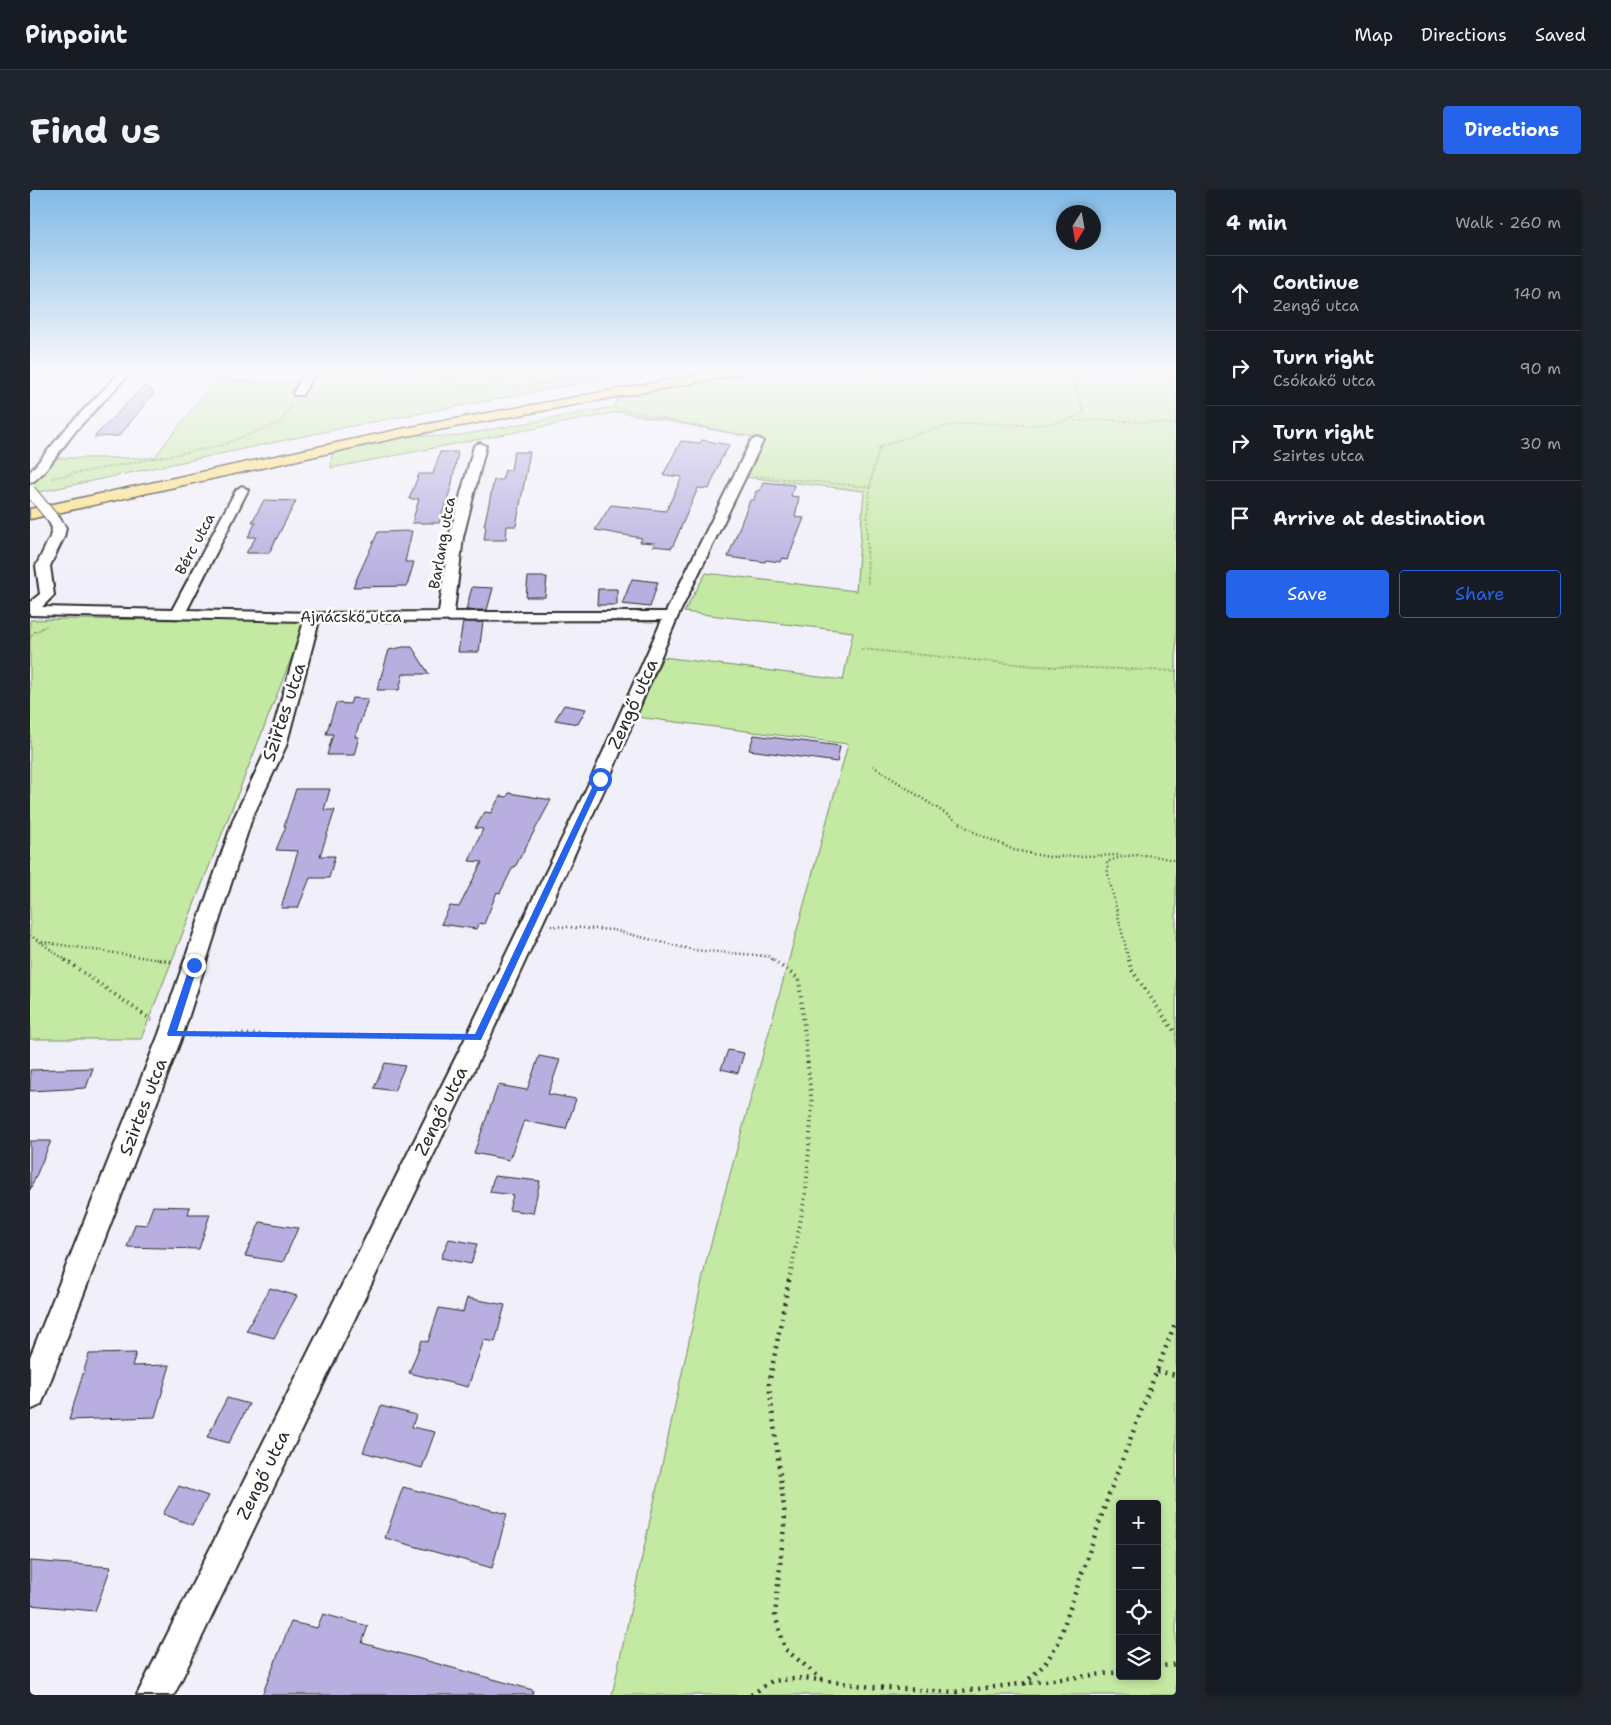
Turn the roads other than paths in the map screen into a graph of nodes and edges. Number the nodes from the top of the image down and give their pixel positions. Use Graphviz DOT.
graph roads {
  1 [pos="62,441"];
  2 [pos="305,441"];
  3 [pos="364,441"];
  4 [pos="757,441"];
  5 [pos="480,446"];
  6 [pos="30,478"];
  7 [pos="242,490"];
  8 [pos="30,491"];
  9 [pos="30,501"];
  10 [pos="30,514"];
  11 [pos="47,595"];
  12 [pos="30,606"];
  13 [pos="30,611"];
  14 [pos="70,612"];
  15 [pos="177,614"];
  16 [pos="671,616"];
  17 [pos="313,617"];
  18 [pos="446,617"];
  19 [pos="30,1395"];
  20 [pos="155,1695"];
  1 -- 6 [label="street"];
  2 -- 9 [label="highway"];
  3 -- 10 [label="highway"];
  4 -- 16 [label="street, Zengő utca"];
  5 -- 18 [label="street, Barlang utca"];
  7 -- 15 [label="street, Bérc utca"];
  8 -- 11 [label="street, bridge"];
  11 -- 12 [label="street"];
  11 -- 14 [label="street"];
  13 -- 14 [label="street, Ajnácskő utca"];
  14 -- 15 [label="street, Ajnácskő utca"];
  15 -- 17 [label="street, Ajnácskő utca"];
  16 -- 18 [label="street, Ajnácskő utca"];
  16 -- 20 [label="street, Zengő utca"];
  17 -- 18 [label="street, Ajnácskő utca"];
  17 -- 19 [label="street, Szirtes utca"];
}
